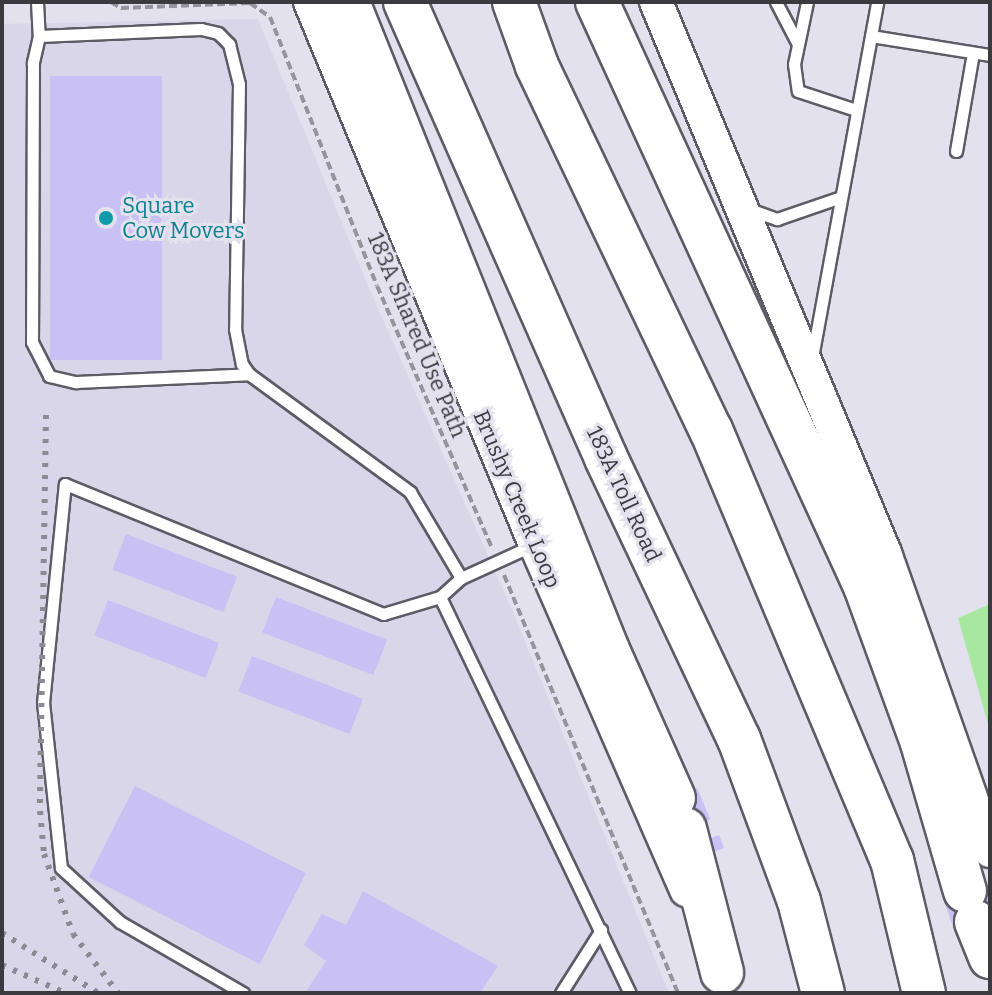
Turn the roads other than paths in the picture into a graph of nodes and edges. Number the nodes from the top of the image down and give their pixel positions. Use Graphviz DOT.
graph roads {
  1 [pos="37,2"];
  2 [pos="310,2"];
  3 [pos="348,2"];
  4 [pos="405,2"];
  5 [pos="514,2"];
  6 [pos="597,2"];
  7 [pos="656,2"];
  8 [pos="776,2"];
  9 [pos="807,2"];
  10 [pos="877,2"];
  11 [pos="39,36"];
  12 [pos="871,36"];
  13 [pos="798,44"];
  14 [pos="973,53"];
  15 [pos="990,55"];
  16 [pos="856,110"];
  17 [pos="956,151"];
  18 [pos="838,198"];
  19 [pos="739,206"];
  20 [pos="249,374"];
  21 [pos="814,389"];
  22 [pos="535,544"];
  23 [pos="461,578"];
  24 [pos="440,597"];
  25 [pos="990,851"];
  26 [pos="977,923"];
  27 [pos="601,930"];
  28 [pos="726,982"];
  29 [pos="243,993"];
  30 [pos="561,993"];
  31 [pos="630,993"];
  32 [pos="823,993"];
  33 [pos="924,993"];
  1 -- 11 [label="lane"];
  2 -- 22 [label="main road, Brushy Creek Loop"];
  3 -- 28 [label="highway"];
  4 -- 32 [label="highway, 183A Toll Road"];
  5 -- 33 [label="highway"];
  6 -- 26 [label="highway"];
  7 -- 19 [label="main road"];
  8 -- 13 [label="lane"];
  9 -- 13 [label="lane"];
  10 -- 12 [label="lane"];
  11 -- 20 [label="lane"];
  11 -- 20 [label="lane"];
  12 -- 14 [label="lane"];
  12 -- 16 [label="lane"];
  13 -- 16 [label="lane"];
  14 -- 15 [label="lane"];
  14 -- 17 [label="lane"];
  16 -- 18 [label="lane"];
  18 -- 19 [label="lane"];
  18 -- 21 [label="lane"];
  19 -- 21 [label="main road"];
  20 -- 23 [label="lane"];
  21 -- 25 [label="main road"];
  22 -- 23 [label="lane"];
  22 -- 28 [label="main road, Brushy Creek Loop"];
  23 -- 24 [label="lane"];
  24 -- 27 [label="lane"];
  24 -- 29 [label="lane"];
  27 -- 30 [label="lane"];
  27 -- 31 [label="lane"];
}
